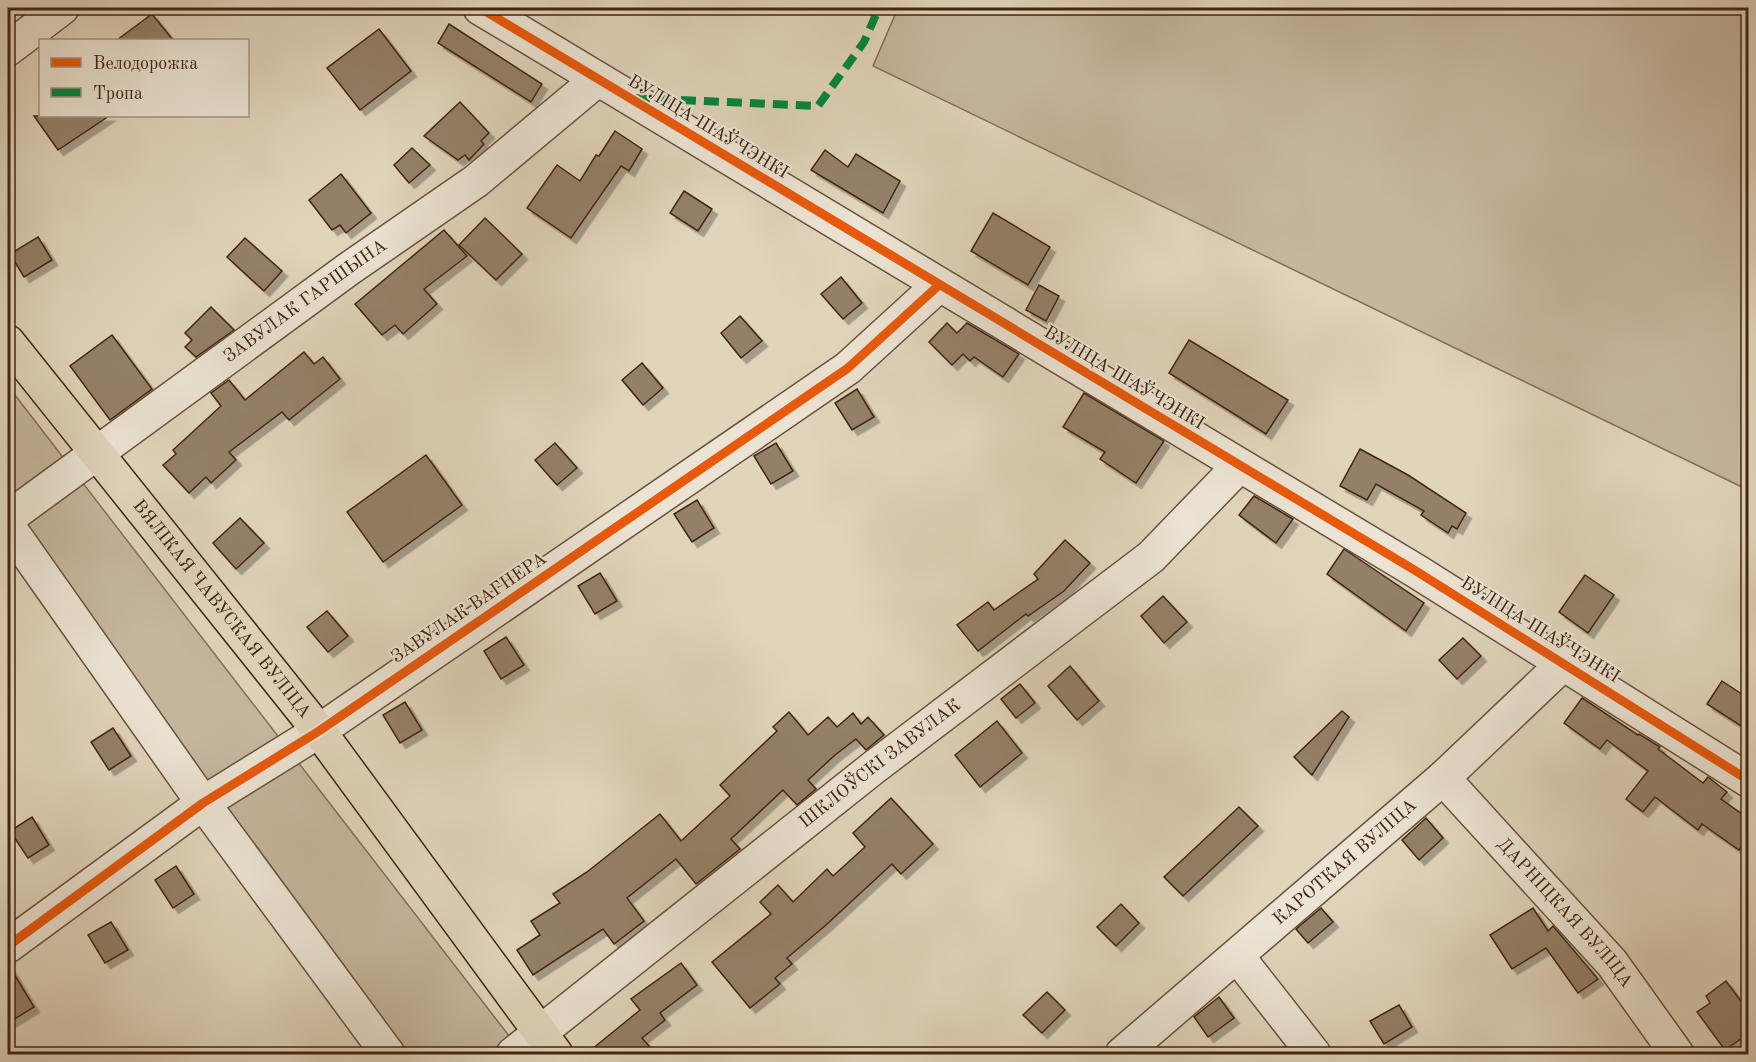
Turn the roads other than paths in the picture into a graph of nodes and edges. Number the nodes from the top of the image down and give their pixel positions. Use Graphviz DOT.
graph roads {
  1 [pos="62,8"];
  2 [pos="480,8"];
  3 [pos="8,48"];
  4 [pos="597,80"];
  5 [pos="939,285"];
  6 [pos="8,342"];
  7 [pos="97,454"];
  8 [pos="1239,466"];
  9 [pos="8,518"];
  10 [pos="8,526"];
  11 [pos="1563,664"];
  12 [pos="318,731"];
  13 [pos="1443,778"];
  14 [pos="1749,780"];
  15 [pos="203,803"];
  16 [pos="8,946"];
  17 [pos="1238,957"];
  18 [pos="548,1044"];
  19 [pos="388,1054"];
  20 [pos="513,1054"];
  21 [pos="1122,1054"];
  22 [pos="1314,1054"];
  23 [pos="1677,1054"];
  1 -- 3 [label="street"];
  2 -- 4 [label="street, ВУЛІЦА ШАЎЧЭНКІ"];
  4 -- 5 [label="street, ВУЛІЦА ШАЎЧЭНКІ"];
  4 -- 7 [label="street, ЗАВУЛАК ГАРШЫНА"];
  5 -- 8 [label="street, ВУЛІЦА ШАЎЧЭНКІ"];
  5 -- 12 [label="street, ЗАВУЛАК ВАГНЕРА"];
  6 -- 7 [label="main road, ВЯЛІКАЯ ЧАВУСКАЯ ВУЛІЦА"];
  7 -- 9 [label="street, ЗАВУЛАК ГАРШЫНА"];
  7 -- 12 [label="main road, ВЯЛІКАЯ ЧАВУСКАЯ ВУЛІЦА"];
  8 -- 11 [label="street, ВУЛІЦА ШАЎЧЭНКІ"];
  8 -- 18 [label="street, ШКЛОЎСКІ ЗАВУЛАК"];
  10 -- 15 [label="street"];
  11 -- 13 [label="street, КАРОТКАЯ ВУЛІЦА"];
  11 -- 14 [label="street, ВУЛІЦА ШАЎЧЭНКІ"];
  12 -- 15 [label="street, ЗАВУЛАК ВАГНЕРА"];
  12 -- 18 [label="main road, ВЯЛІКАЯ ЧАВУСКАЯ ВУЛІЦА"];
  13 -- 17 [label="street, КАРОТКАЯ ВУЛІЦА"];
  13 -- 23 [label="street, ДАРНІЦКАЯ ВУЛІЦА"];
  15 -- 16 [label="street, ЗАВУЛАК ВАГНЕРА"];
  15 -- 19 [label="street"];
  17 -- 21 [label="street, КАРОТКАЯ ВУЛІЦА"];
  17 -- 22 [label="street"];
  18 -- 20 [label="street, ШКЛОЎСКІ ЗАВУЛАК"];
}
